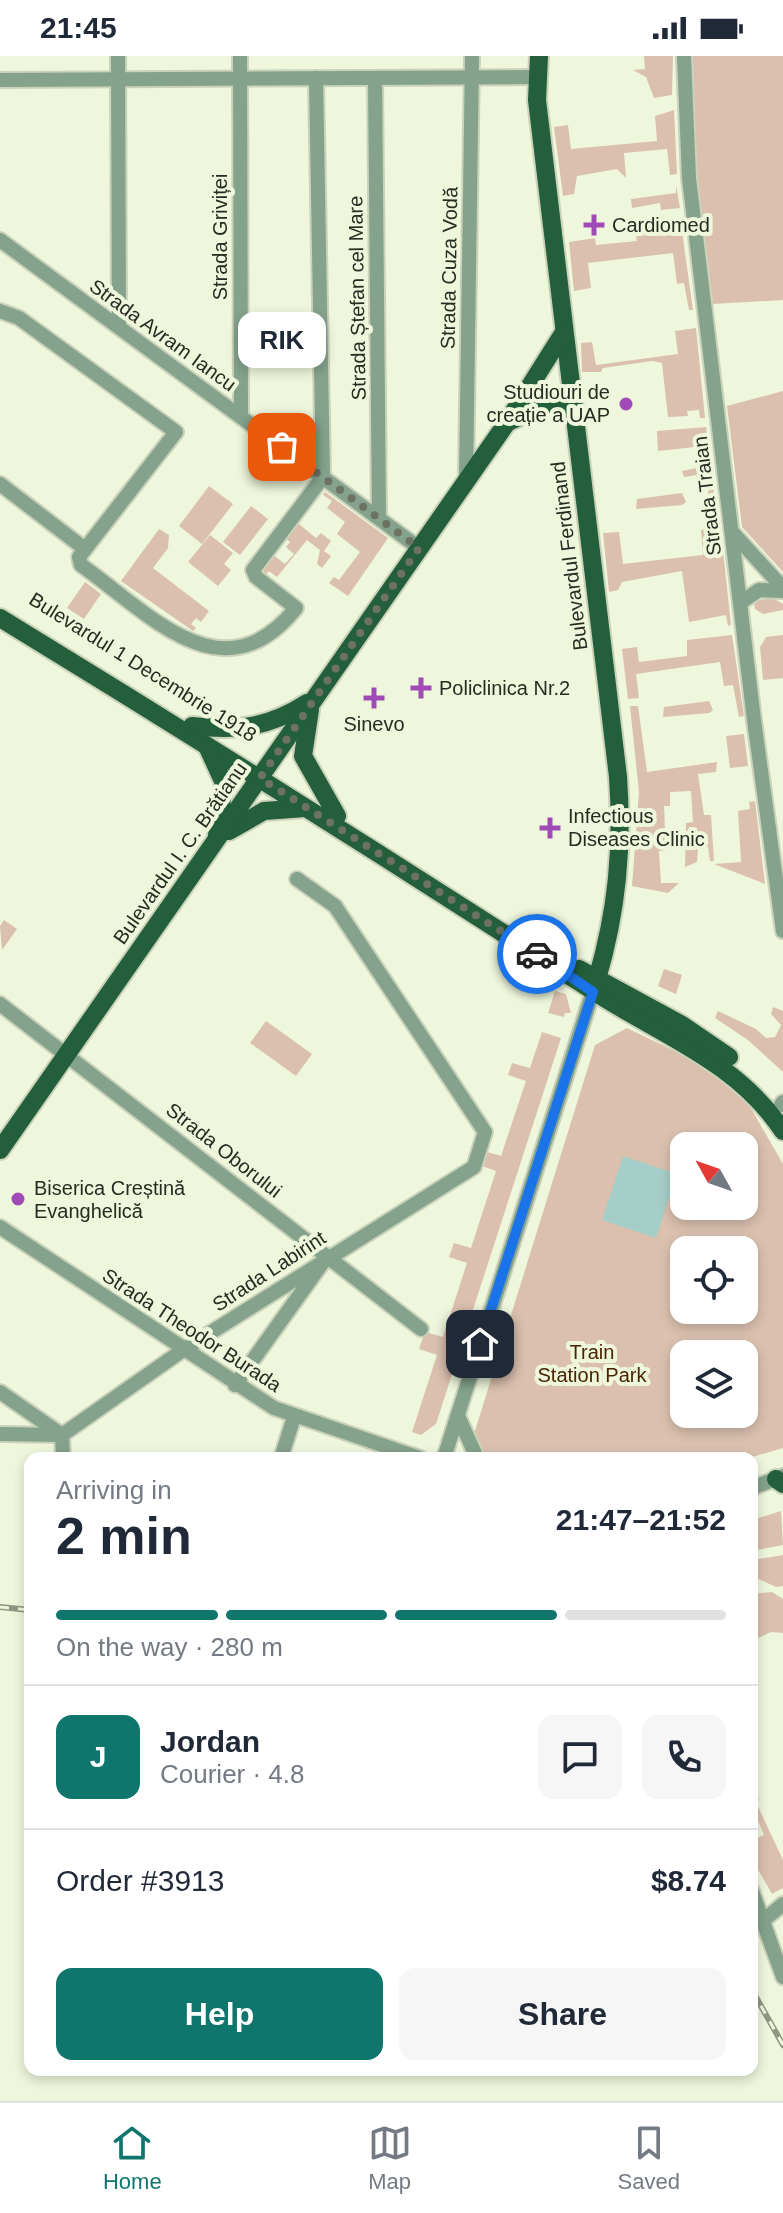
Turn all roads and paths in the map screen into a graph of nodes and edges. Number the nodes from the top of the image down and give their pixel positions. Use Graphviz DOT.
graph roads {
  1 [pos="118,56"];
  2 [pos="240,56"];
  3 [pos="472,56"];
  4 [pos="539,56"];
  5 [pos="684,56"];
  6 [pos="472,77"];
  7 [pos="537,77"];
  8 [pos="316,78"];
  9 [pos="375,78"];
  10 [pos="118,79"];
  11 [pos="240,79"];
  12 [pos="0,80"];
  13 [pos="0,240"];
  14 [pos="0,311"];
  15 [pos="119,327"];
  16 [pos="564,332"];
  17 [pos="572,400"];
  18 [pos="241,417"];
  19 [pos="506,424"];
  20 [pos="323,477"];
  21 [pos="466,480"];
  22 [pos="0,484"];
  23 [pos="379,518"];
  24 [pos="731,531"];
  25 [pos="419,548"];
  26 [pos="85,549"];
  27 [pos="783,590"];
  28 [pos="0,603"];
  29 [pos="740,603"];
  30 [pos="0,618"];
  31 [pos="313,700"];
  32 [pos="192,726"];
  33 [pos="205,744"];
  34 [pos="263,774"];
  35 [pos="308,808"];
  36 [pos="337,816"];
  37 [pos="217,839"];
  38 [pos="297,879"];
  39 [pos="783,931"];
  40 [pos="595,985"];
  41 [pos="0,1004"];
  42 [pos="67,1054"];
  43 [pos="782,1105"];
  44 [pos="783,1131"];
  45 [pos="0,1150"];
  46 [pos="0,1227"];
  47 [pos="327,1257"];
  48 [pos="421,1329"];
  49 [pos="183,1350"];
  50 [pos="235,1385"];
  51 [pos="0,1392"];
  52 [pos="458,1416"];
  53 [pos="294,1417"];
  54 [pos="0,1434"];
  55 [pos="62,1435"];
  56 [pos="63,1452"];
  57 [pos="283,1452"];
  58 [pos="402,1452"];
  59 [pos="446,1452"];
  60 [pos="474,1452"];
  61 [pos="781,1480"];
  62 [pos="758,1486"];
  63 [pos="783,1904"];
  64 [pos="758,1906"];
  65 [pos="764,1920"];
  66 [pos="783,1977"];
  1 -- 10 [label="street"];
  2 -- 11 [label="street, Strada Griviței"];
  3 -- 6 [label="street, Strada Cuza Vodă"];
  4 -- 7 [label="main road, Bulevardul Ferdinand"];
  5 -- 24 [label="street, Strada Traian"];
  6 -- 7 [label="street"];
  6 -- 9 [label="street"];
  6 -- 21 [label="street, Strada Cuza Vodă"];
  7 -- 16 [label="main road, Bulevardul Ferdinand"];
  8 -- 9 [label="street"];
  8 -- 11 [label="street"];
  8 -- 20 [label="street"];
  9 -- 23 [label="street, Strada Ștefan cel Mare"];
  10 -- 11 [label="street"];
  10 -- 12 [label="street"];
  10 -- 15 [label="street"];
  11 -- 18 [label="street, Strada Griviței"];
  13 -- 15 [label="street, Strada Avram Iancu"];
  14 -- 26 [label="street"];
  15 -- 18 [label="street, Strada Avram Iancu"];
  16 -- 17 [label="main road, Bulevardul Ferdinand"];
  16 -- 19 [label="main road, Bulevardul I. C. Brătianu"];
  17 -- 19 [label="main road, Bulevardul I. C. Brătianu"];
  17 -- 40 [label="main road, Bulevardul Ferdinand"];
  18 -- 20 [label="street, Strada Avram Iancu"];
  19 -- 21 [label="main road, Bulevardul I. C. Brătianu"];
  20 -- 23 [label="street, Strada Avram Iancu"];
  20 -- 26 [label="street"];
  21 -- 25 [label="main road, Bulevardul I. C. Brătianu"];
  22 -- 26 [label="street"];
  23 -- 25 [label="street, Strada Avram Iancu"];
  24 -- 27 [label="street"];
  24 -- 29 [label="street, Strada Traian"];
  25 -- 31 [label="main road, Bulevardul I. C. Brătianu"];
  27 -- 29 [label="street"];
  28 -- 32 [label="main road, Bulevardul 1 Decembrie 1918"];
  29 -- 39 [label="street, Strada Traian"];
  30 -- 33 [label="main road, Bulevardul 1 Decembrie 1918"];
  31 -- 32 [label="main road"];
  31 -- 34 [label="main road, Bulevardul I. C. Brătianu"];
  31 -- 36 [label="main road"];
  32 -- 34 [label="main road, Bulevardul 1 Decembrie 1918"];
  33 -- 34 [label="main road, Bulevardul 1 Decembrie 1918"];
  33 -- 37 [label="main road"];
  34 -- 35 [label="main road, Bulevardul 1 Decembrie 1918"];
  34 -- 36 [label="main road, Bulevardul 1 Decembrie 1918"];
  34 -- 37 [label="main road, Bulevardul I. C. Brătianu"];
  35 -- 37 [label="main road"];
  35 -- 40 [label="main road, Bulevardul 1 Decembrie 1918"];
  36 -- 40 [label="main road, Bulevardul 1 Decembrie 1918"];
  37 -- 42 [label="main road, Bulevardul I. C. Brătianu"];
  38 -- 47 [label="street, Strada Labirint"];
  40 -- 43 [label="main road, Bulevardul 1 Decembrie 1918"];
  40 -- 44 [label="main road, Bulevardul 1 Decembrie 1918"];
  40 -- 52 [label="street, Bulevardul Ferdinand"];
  41 -- 42 [label="street, Strada Oborului"];
  42 -- 45 [label="main road, Bulevardul I. C. Brătianu"];
  42 -- 47 [label="street, Strada Oborului"];
  46 -- 49 [label="street, Strada Theodor Burada"];
  47 -- 48 [label="street, Strada Oborului"];
  47 -- 49 [label="street, Strada Labirint"];
  47 -- 50 [label="street"];
  49 -- 50 [label="street, Strada Theodor Burada"];
  49 -- 55 [label="street, Strada Labirint"];
  50 -- 53 [label="street, Strada Theodor Burada"];
  51 -- 55 [label="street"];
  52 -- 59 [label="street, Bulevardul Ferdinand"];
  52 -- 60 [label="street"];
  53 -- 57 [label="street"];
  53 -- 58 [label="street, Strada Theodor Burada"];
  54 -- 55 [label="street"];
  55 -- 56 [label="street"];
  61 -- 62 [label="street"];
  63 -- 65 [label="street"];
  64 -- 65 [label="street"];
  65 -- 66 [label="street"];
}
